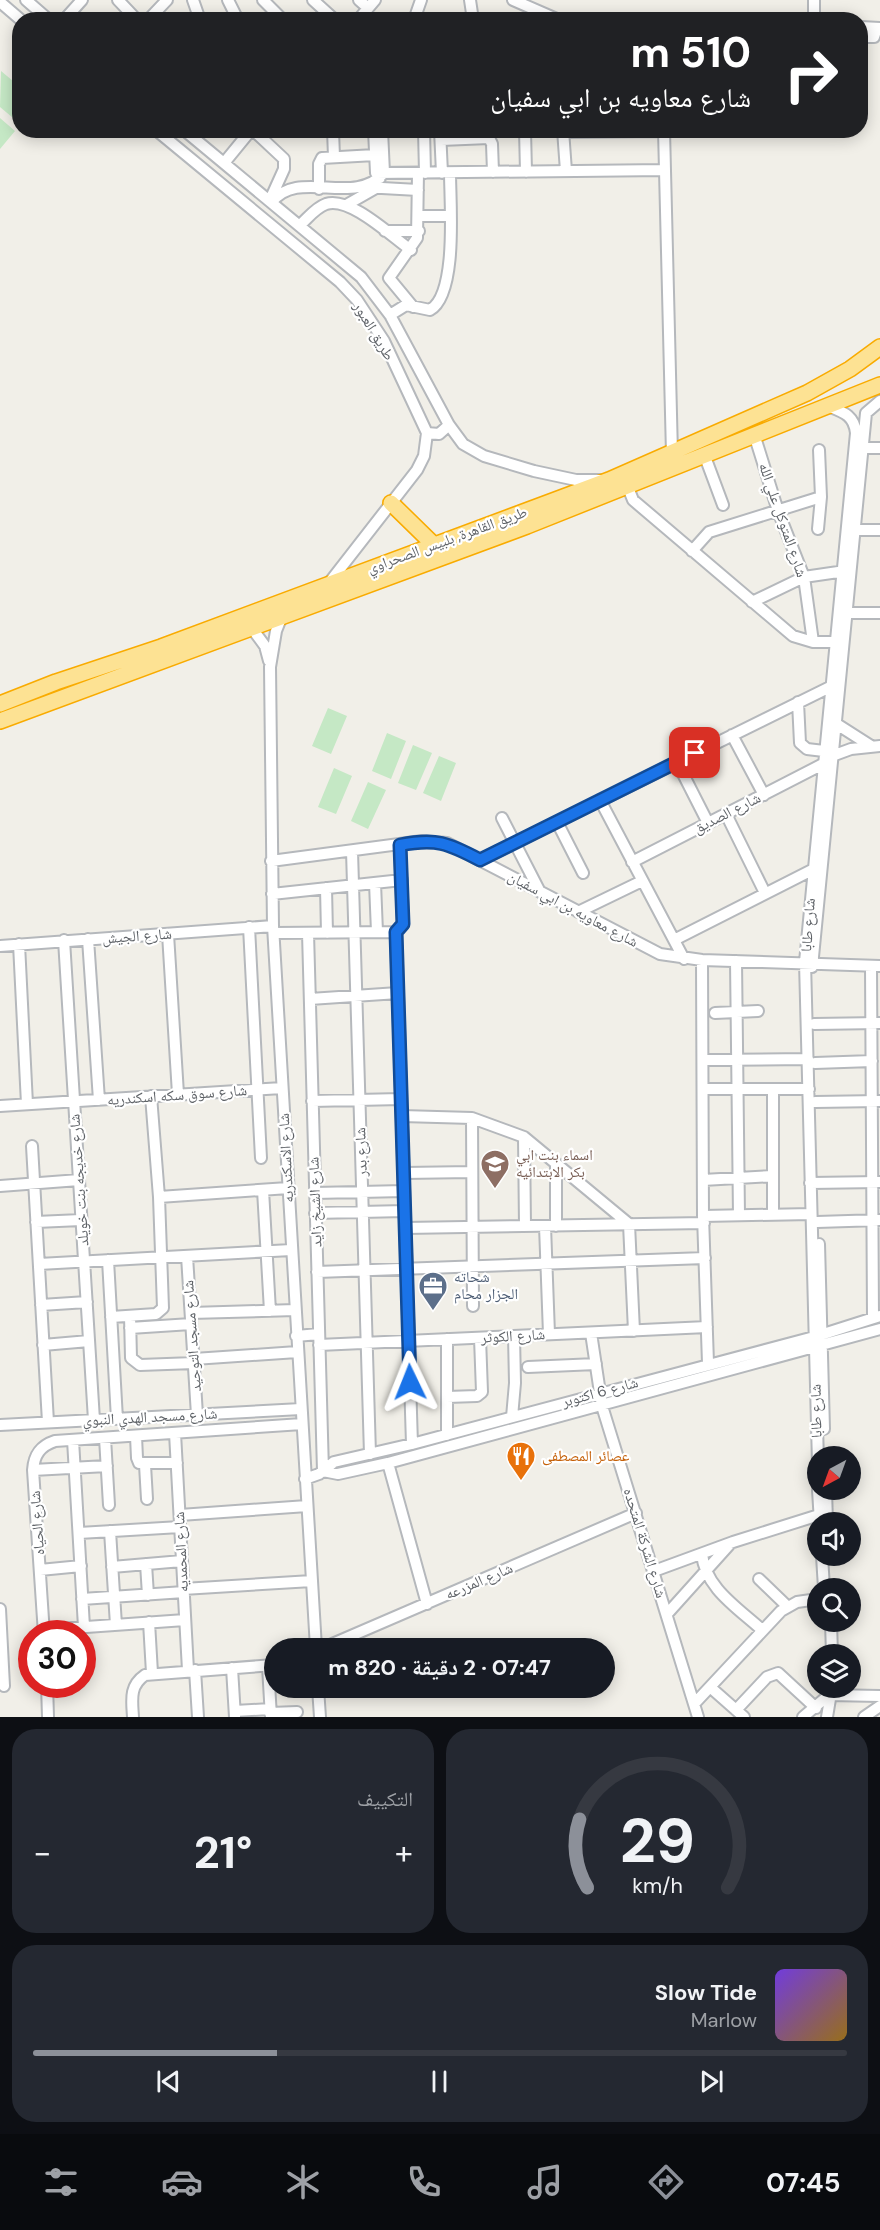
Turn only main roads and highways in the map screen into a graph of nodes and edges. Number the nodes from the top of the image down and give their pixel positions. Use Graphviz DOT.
graph roads {
  1 [pos="880,346"];
  2 [pos="880,385"];
  3 [pos="391,503"];
  4 [pos="434,545"];
  5 [pos="84,673"];
  6 [pos="56,682"];
  7 [pos="88,689"];
  8 [pos="62,699"];
  9 [pos="0,704"];
  10 [pos="0,721"];
  1 -- 4 [label="highway, طريق القاهرة, بلبيس الصحراوي"];
  2 -- 7 [label="highway, طريق القاهرة, بلبيس الصحراوي"];
  3 -- 4 [label="highway"];
  4 -- 5 [label="highway, طريق القاهرة, بلبيس الصحراوي"];
  5 -- 6 [label="highway, طريق القاهرة, بلبيس الصحراوي"];
  5 -- 7 [label="highway"];
  6 -- 8 [label="highway"];
  6 -- 9 [label="highway, طريق القاهرة, بلبيس الصحراوي"];
  7 -- 8 [label="highway, طريق القاهرة, بلبيس الصحراوي"];
  8 -- 10 [label="highway, طريق القاهرة, بلبيس الصحراوي"];
}
